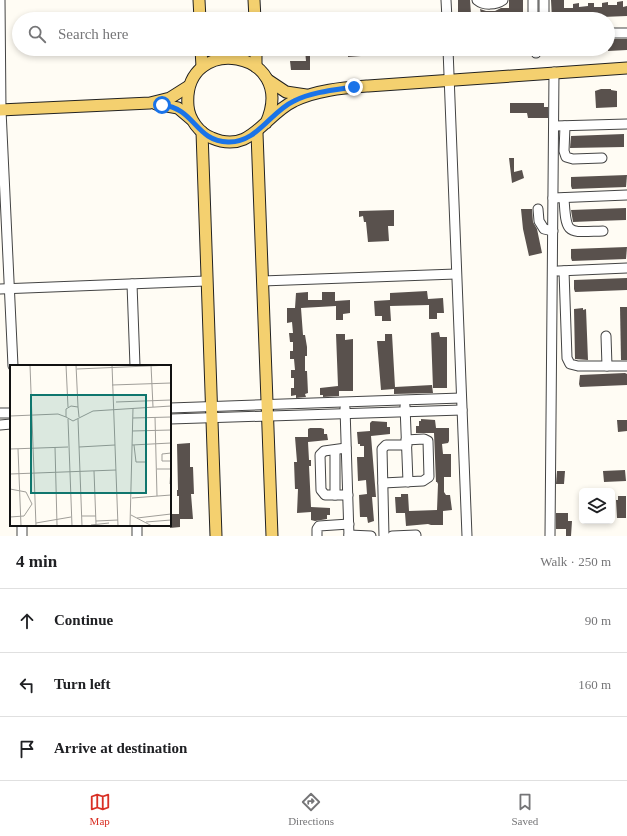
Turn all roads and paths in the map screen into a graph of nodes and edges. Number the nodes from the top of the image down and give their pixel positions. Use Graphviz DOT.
graph roads {
  1 [pos="0,0"];
  2 [pos="199,0"];
  3 [pos="254,0"];
  4 [pos="446,0"];
  5 [pos="478,0"];
  6 [pos="503,0"];
  7 [pos="533,0"];
  8 [pos="544,0"];
  9 [pos="200,12"];
  10 [pos="255,12"];
  11 [pos="447,12"];
  12 [pos="533,12"];
  13 [pos="544,12"];
  14 [pos="627,33"];
  15 [pos="615,34"];
  16 [pos="201,56"];
  17 [pos="256,56"];
  18 [pos="448,56"];
  19 [pos="202,67"];
  20 [pos="256,67"];
  21 [pos="627,68"];
  22 [pos="554,72"];
  23 [pos="266,77"];
  24 [pos="448,80"];
  25 [pos="189,86"];
  26 [pos="311,95"];
  27 [pos="150,103"];
  28 [pos="1,110"];
  29 [pos="192,120"];
  30 [pos="266,123"];
  31 [pos="627,124"];
  32 [pos="555,126"];
  33 [pos="565,126"];
  34 [pos="202,132"];
  35 [pos="257,132"];
  36 [pos="602,158"];
  37 [pos="627,194"];
  38 [pos="553,198"];
  39 [pos="564,198"];
  40 [pos="538,209"];
  41 [pos="553,231"];
  42 [pos="603,231"];
  43 [pos="627,268"];
  44 [pos="552,271"];
  45 [pos="564,271"];
  46 [pos="456,274"];
  47 [pos="206,281"];
  48 [pos="262,281"];
  49 [pos="132,284"];
  50 [pos="0,289"];
  51 [pos="10,289"];
  52 [pos="606,336"];
  53 [pos="13,365"];
  54 [pos="135,365"];
  55 [pos="607,366"];
  56 [pos="627,366"];
  57 [pos="461,398"];
  58 [pos="405,401"];
  59 [pos="344,402"];
  60 [pos="171,408"];
  61 [pos="462,410"];
  62 [pos="267,411"];
  63 [pos="211,412"];
  64 [pos="405,412"];
  65 [pos="10,413"];
  66 [pos="0,414"];
  67 [pos="345,414"];
  68 [pos="171,419"];
  69 [pos="406,442"];
  70 [pos="346,448"];
  71 [pos="335,450"];
  72 [pos="408,482"];
  73 [pos="382,483"];
  74 [pos="335,495"];
  75 [pos="348,495"];
  76 [pos="349,524"];
  77 [pos="416,535"];
  78 [pos="216,536"];
  79 [pos="272,536"];
  80 [pos="317,536"];
  81 [pos="349,536"];
  82 [pos="371,536"];
  83 [pos="384,536"];
  84 [pos="392,536"];
  85 [pos="467,536"];
  86 [pos="550,536"];
  1 -- 28 [label="street"];
  2 -- 9 [label="main road"];
  3 -- 10 [label="main road"];
  4 -- 11 [label="street"];
  5 -- 6 [label="street"];
  7 -- 12 [label="street"];
  8 -- 13 [label="street"];
  14 -- 15 [label="street"];
  16 -- 19 [label="main road"];
  17 -- 20 [label="main road"];
  18 -- 24 [label="street"];
  19 -- 20 [label="main road"];
  19 -- 25 [label="main road"];
  20 -- 23 [label="main road"];
  21 -- 22 [label="main road"];
  22 -- 24 [label="main road"];
  22 -- 32 [label="street"];
  23 -- 26 [label="main road"];
  23 -- 30 [label="main road"];
  24 -- 26 [label="main road"];
  24 -- 46 [label="street"];
  25 -- 27 [label="main road"];
  25 -- 29 [label="main road"];
  26 -- 30 [label="main road"];
  27 -- 28 [label="main road"];
  27 -- 29 [label="main road"];
  28 -- 51 [label="street"];
  29 -- 34 [label="main road"];
  30 -- 35 [label="main road"];
  31 -- 33 [label="street"];
  32 -- 33 [label="street"];
  32 -- 38 [label="street"];
  33 -- 36 [label="street"];
  34 -- 35 [label="main road"];
  34 -- 47 [label="main road"];
  35 -- 48 [label="main road"];
  37 -- 39 [label="street"];
  38 -- 39 [label="street"];
  38 -- 41 [label="street"];
  39 -- 42 [label="street"];
  40 -- 41 [label="street"];
  41 -- 44 [label="street"];
  43 -- 45 [label="street"];
  44 -- 45 [label="street"];
  44 -- 86 [label="street"];
  45 -- 55 [label="street"];
  46 -- 48 [label="street"];
  46 -- 57 [label="street"];
  47 -- 49 [label="street"];
  47 -- 63 [label="main road"];
  48 -- 62 [label="main road"];
  49 -- 51 [label="street"];
  49 -- 54 [label="street"];
  50 -- 51 [label="street"];
  51 -- 53 [label="street"];
  52 -- 55 [label="street"];
  55 -- 56 [label="street"];
  57 -- 58 [label="street"];
  57 -- 61 [label="street"];
  58 -- 59 [label="street"];
  58 -- 64 [label="street"];
  59 -- 62 [label="street"];
  59 -- 67 [label="street"];
  60 -- 63 [label="street"];
  61 -- 64 [label="street"];
  61 -- 85 [label="street"];
  62 -- 63 [label="street"];
  62 -- 67 [label="street"];
  62 -- 79 [label="main road"];
  63 -- 68 [label="street"];
  63 -- 78 [label="main road"];
  64 -- 67 [label="street"];
  64 -- 69 [label="street"];
  65 -- 66 [label="street"];
  67 -- 70 [label="street"];
  69 -- 72 [label="street"];
  69 -- 72 [label="street"];
  69 -- 73 [label="street"];
  70 -- 71 [label="street"];
  70 -- 75 [label="street"];
  71 -- 74 [label="street"];
  71 -- 74 [label="street"];
  72 -- 73 [label="street"];
  73 -- 83 [label="street"];
  74 -- 75 [label="street"];
  75 -- 76 [label="street"];
  76 -- 80 [label="street"];
  76 -- 81 [label="street"];
  77 -- 84 [label="street"];
  81 -- 82 [label="street"];
}
